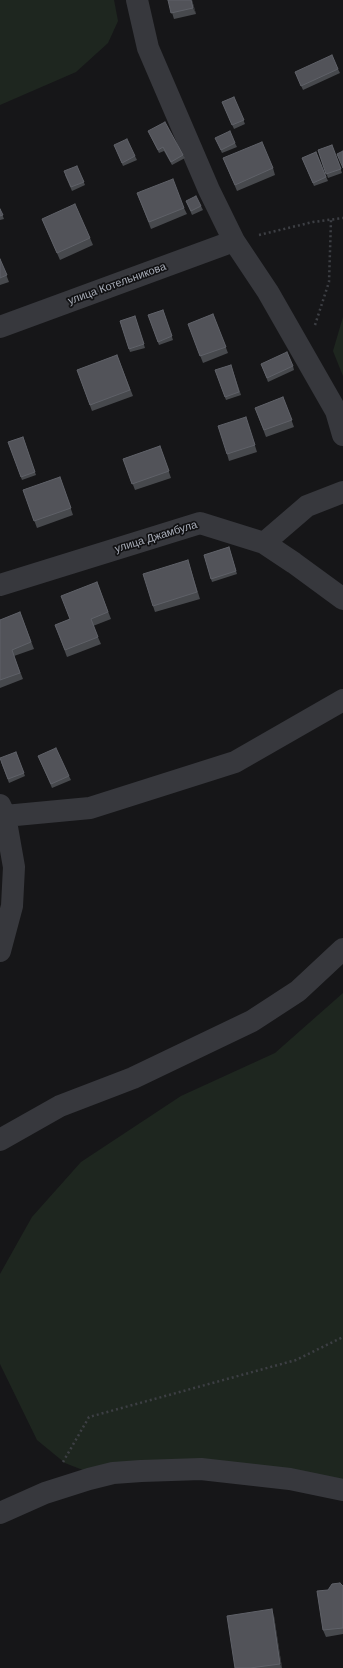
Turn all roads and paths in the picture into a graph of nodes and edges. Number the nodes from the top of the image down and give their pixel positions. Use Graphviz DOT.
graph roads {
  1 [pos="137,0"];
  2 [pos="343,218"];
  3 [pos="331,220"];
  4 [pos="234,241"];
  5 [pos="0,327"];
  6 [pos="305,356"];
  7 [pos="343,435"];
  8 [pos="343,492"];
  9 [pos="264,543"];
  10 [pos="0,586"];
  11 [pos="343,600"];
  12 [pos="343,700"];
  13 [pos="3,811"];
  14 [pos="343,949"];
  15 [pos="0,951"];
  16 [pos="0,1140"];
  17 [pos="343,1337"];
  18 [pos="343,1490"];
  19 [pos="45,1493"];
  20 [pos="0,1513"];
  1 -- 4 [label="street"];
  2 -- 3 [label="path"];
  3 -- 4 [label="path"];
  3 -- 6 [label="path"];
  4 -- 5 [label="street, улица Котельникова"];
  4 -- 6 [label="street"];
  6 -- 7 [label="street"];
  8 -- 9 [label="street"];
  9 -- 10 [label="street, улица Джамбула"];
  9 -- 11 [label="street, улица Джамбула"];
  12 -- 13 [label="street"];
  13 -- 15 [label="street"];
  14 -- 16 [label="street"];
  17 -- 19 [label="path"];
  18 -- 19 [label="street"];
  19 -- 20 [label="street"];
}
